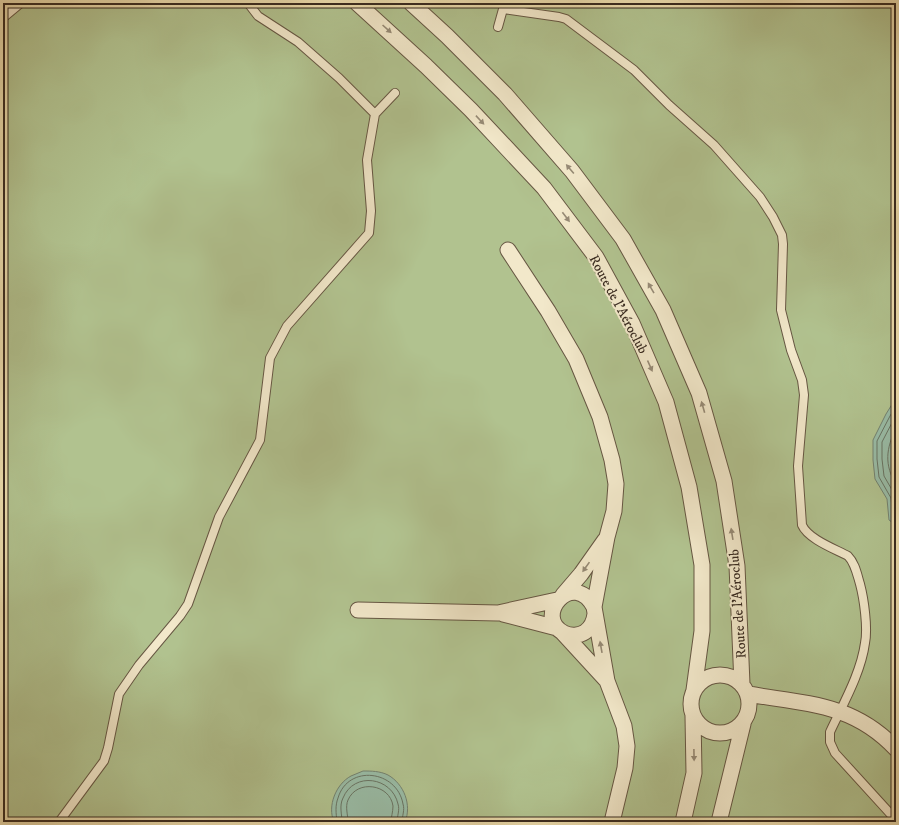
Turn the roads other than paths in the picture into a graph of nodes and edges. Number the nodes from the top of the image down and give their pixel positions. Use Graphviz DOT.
graph roads {
  1 [pos="21,3"];
  2 [pos="248,3"];
  3 [pos="357,3"];
  4 [pos="411,3"];
  5 [pos="506,6"];
  6 [pos="3,18"];
  7 [pos="498,27"];
  8 [pos="395,93"];
  9 [pos="375,114"];
  10 [pos="508,250"];
  11 [pos="607,537"];
  12 [pos="560,597"];
  13 [pos="358,610"];
  14 [pos="595,611"];
  15 [pos="498,613"];
  16 [pos="560,630"];
  17 [pos="607,681"];
  18 [pos="745,689"];
  19 [pos="694,690"];
  20 [pos="786,701"];
  21 [pos="840,712"];
  22 [pos="693,716"];
  23 [pos="746,718"];
  24 [pos="896,749"];
  25 [pos="896,820"];
  26 [pos="59,822"];
  27 [pos="612,822"];
  28 [pos="682,822"];
  29 [pos="719,822"];
  1 -- 6 [label="lane"];
  2 -- 9 [label="lane"];
  3 -- 19 [label="street, Route de l’Aéroclub, one-way"];
  18 -- 4 [label="street, Route de l’Aéroclub, one-way"];
  5 -- 7 [label="lane"];
  5 -- 21 [label="lane"];
  8 -- 9 [label="lane"];
  9 -- 26 [label="lane"];
  10 -- 11 [label="street"];
  11 -- 12 [label="street, one-way"];
  11 -- 14 [label="street"];
  12 -- 14 [label="street"];
  12 -- 15 [label="street"];
  12 -- 16 [label="street"];
  13 -- 15 [label="street"];
  14 -- 16 [label="street"];
  17 -- 14 [label="street, one-way"];
  15 -- 16 [label="street"];
  16 -- 17 [label="street"];
  17 -- 27 [label="street"];
  18 -- 19 [label="street"];
  18 -- 20 [label="street"];
  18 -- 23 [label="street"];
  19 -- 22 [label="street"];
  20 -- 21 [label="street"];
  20 -- 23 [label="street"];
  21 -- 24 [label="street"];
  21 -- 25 [label="lane"];
  22 -- 23 [label="street"];
  22 -- 28 [label="street, one-way"];
  23 -- 29 [label="street"];
}
